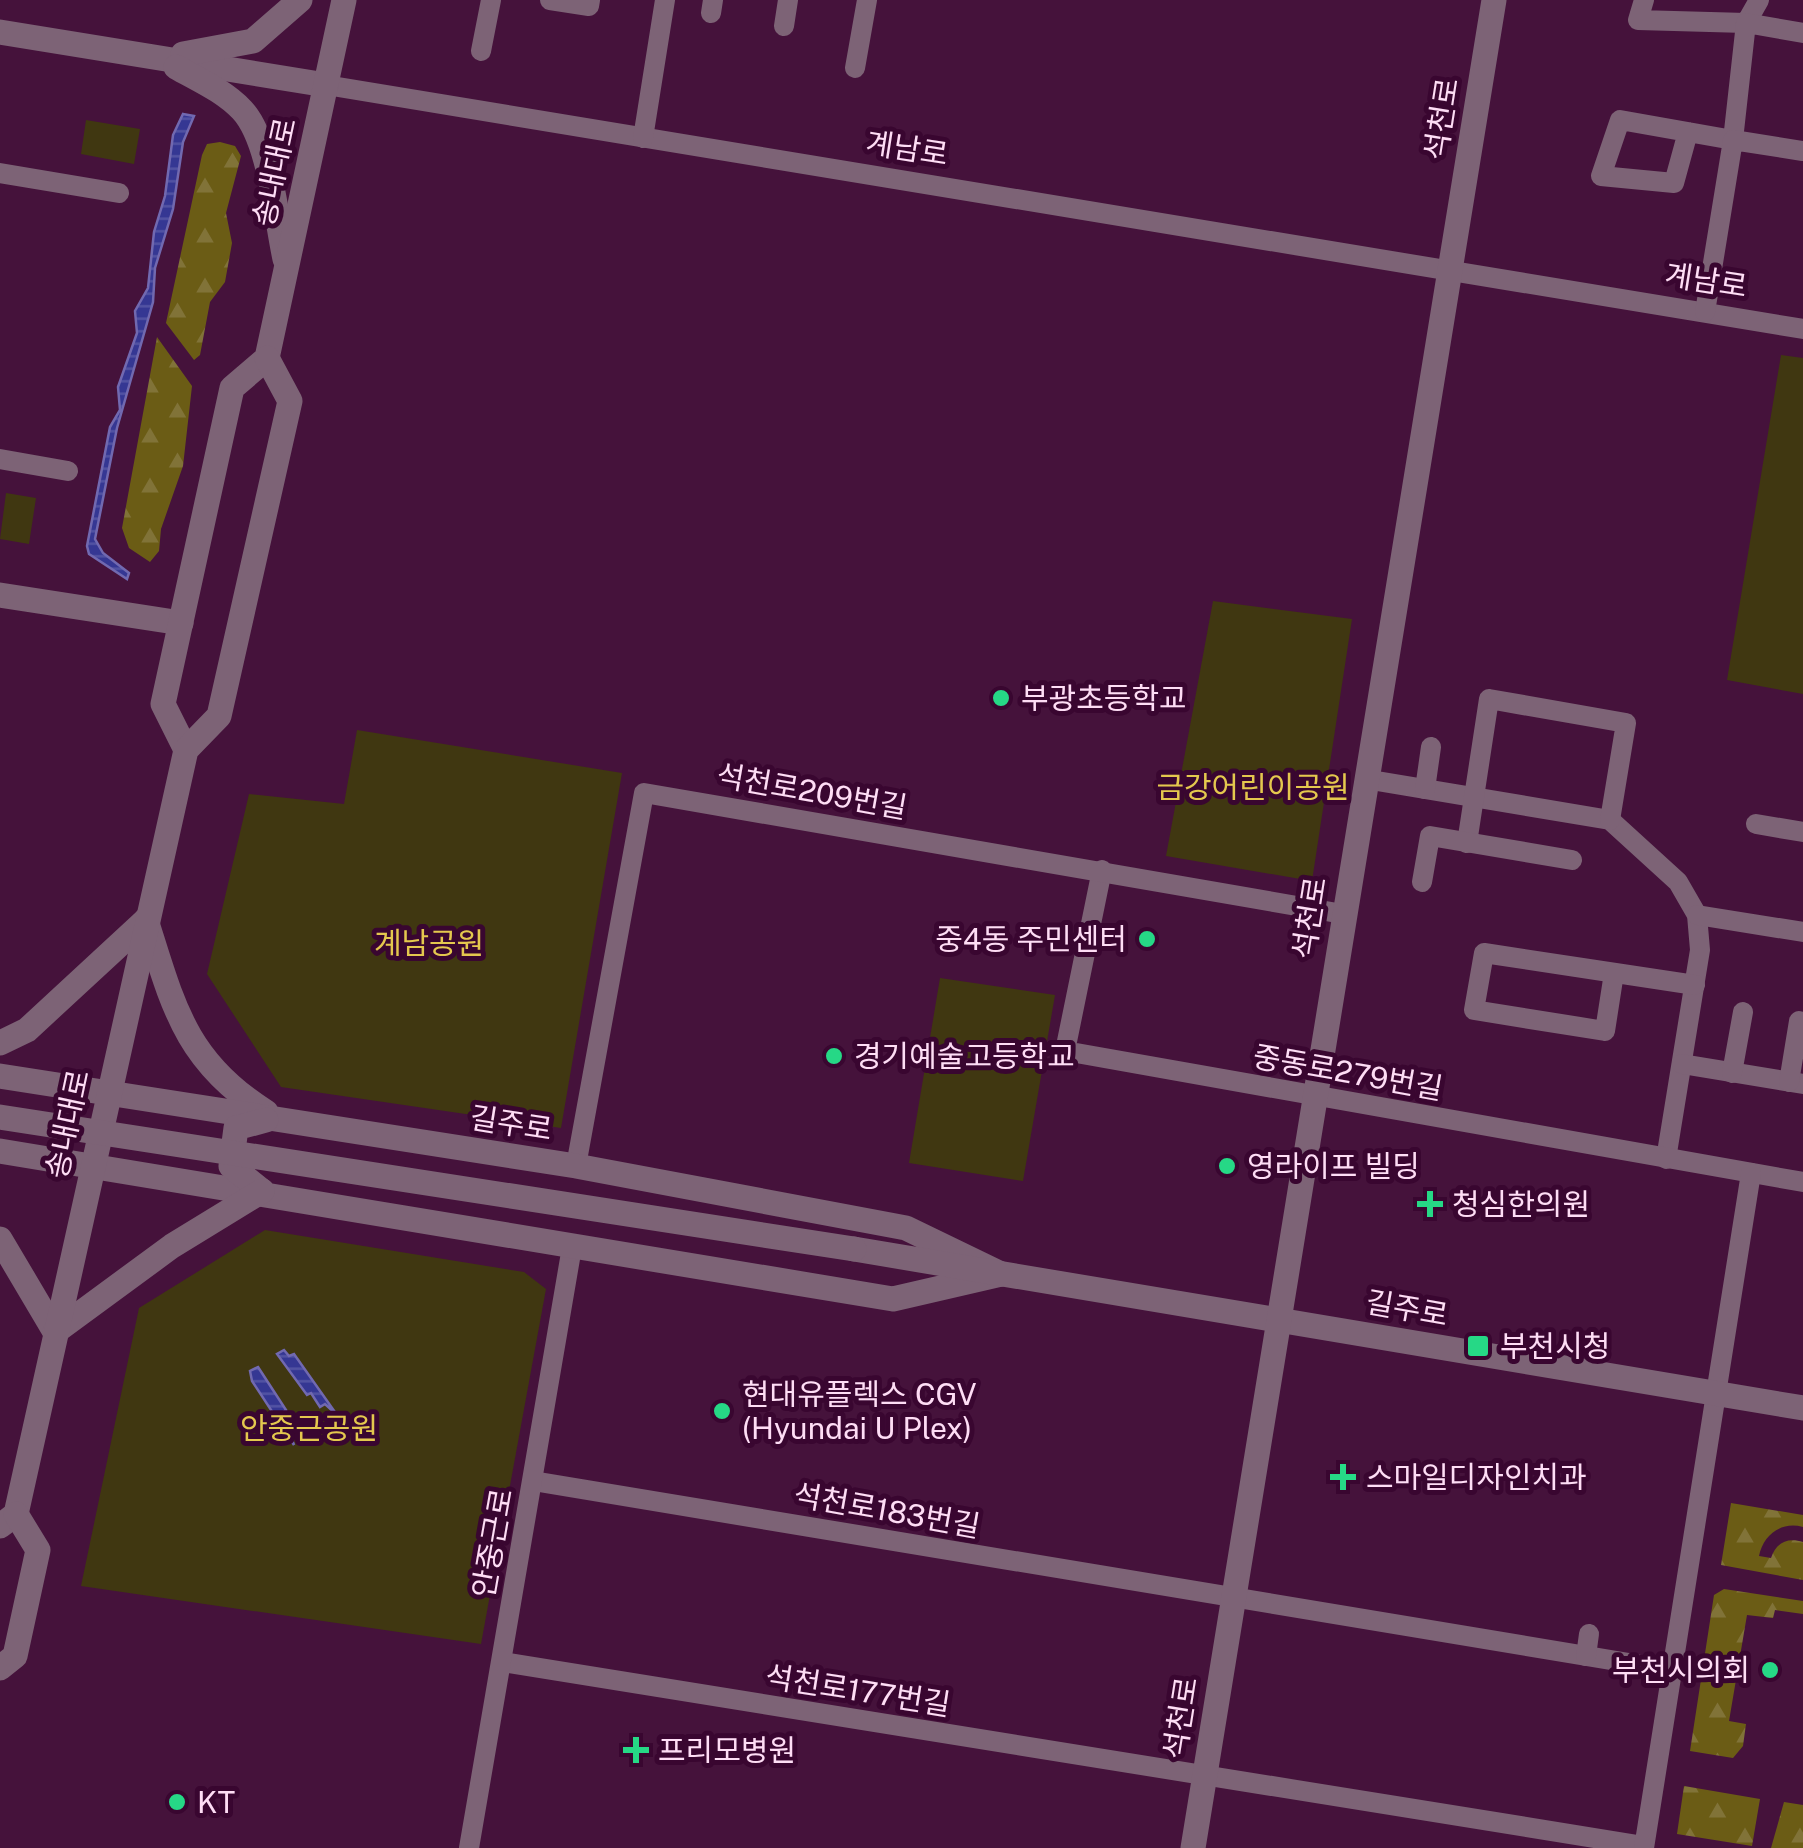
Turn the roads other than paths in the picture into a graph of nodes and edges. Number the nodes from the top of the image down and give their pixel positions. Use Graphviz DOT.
graph roads {
  1 [pos="300,0"];
  2 [pos="344,0"];
  3 [pos="490,0"];
  4 [pos="550,0"];
  5 [pos="590,0"];
  6 [pos="665,0"];
  7 [pos="788,0"];
  8 [pos="867,0"];
  9 [pos="1494,0"];
  10 [pos="1644,0"];
  11 [pos="1758,0"];
  12 [pos="1746,23"];
  13 [pos="784,26"];
  14 [pos="0,32"];
  15 [pos="1803,33"];
  16 [pos="481,51"];
  17 [pos="159,58"];
  18 [pos="855,68"];
  19 [pos="326,85"];
  20 [pos="1688,132"];
  21 [pos="643,138"];
  22 [pos="1733,140"];
  23 [pos="1803,151"];
  24 [pos="0,173"];
  25 [pos="119,192"];
  26 [pos="287,266"];
  27 [pos="1449,270"];
  28 [pos="1704,312"];
  29 [pos="1803,329"];
  30 [pos="267,358"];
  31 [pos="0,459"];
  32 [pos="68,471"];
  33 [pos="0,596"];
  34 [pos="181,622"];
  35 [pos="1431,746"];
  36 [pos="186,750"];
  37 [pos="1365,779"];
  38 [pos="1425,789"];
  39 [pos="1474,798"];
  40 [pos="1610,820"];
  41 [pos="1756,824"];
  42 [pos="1803,832"];
  43 [pos="1467,842"];
  44 [pos="1572,860"];
  45 [pos="1102,870"];
  46 [pos="1422,882"];
  47 [pos="1342,914"];
  48 [pos="1696,914"];
  49 [pos="146,920"];
  50 [pos="1803,932"];
  51 [pos="1614,973"];
  52 [pos="1694,986"];
  53 [pos="1742,1012"];
  54 [pos="1799,1021"];
  55 [pos="0,1043"];
  56 [pos="1682,1064"];
  57 [pos="1732,1072"];
  58 [pos="0,1076"];
  59 [pos="1796,1083"];
  60 [pos="107,1092"];
  61 [pos="1312,1096"];
  62 [pos="0,1117"];
  63 [pos="274,1118"];
  64 [pos="0,1151"];
  65 [pos="1666,1159"];
  66 [pos="91,1165"];
  67 [pos="576,1166"];
  68 [pos="1751,1174"];
  69 [pos="1803,1182"];
  70 [pos="262,1192"];
  71 [pos="0,1239"];
  72 [pos="572,1247"];
  73 [pos="1000,1274"];
  74 [pos="1276,1319"];
  75 [pos="55,1332"];
  76 [pos="1714,1393"];
  77 [pos="1803,1408"];
  78 [pos="532,1481"];
  79 [pos="8,1520"];
  80 [pos="1232,1598"];
  81 [pos="502,1662"];
  82 [pos="0,1668"];
  83 [pos="1671,1670"];
  84 [pos="1204,1778"];
  85 [pos="1644,1847"];
  86 [pos="468,1848"];
  87 [pos="1192,1848"];
  1 -- 17 [label="street"];
  2 -- 19 [label="street, 송내대로"];
  3 -- 16 [label="street"];
  4 -- 5 [label="street"];
  6 -- 21 [label="street"];
  7 -- 13 [label="street"];
  8 -- 18 [label="street"];
  9 -- 27 [label="street, 석천로"];
  10 -- 12 [label="street"];
  11 -- 12 [label="street"];
  12 -- 15 [label="street"];
  12 -- 22 [label="street"];
  14 -- 17 [label="street, 계남로"];
  17 -- 19 [label="street, 계남로"];
  17 -- 26 [label="street"];
  19 -- 21 [label="street, 계남로"];
  19 -- 26 [label="street, 송내대로"];
  20 -- 20 [label="street"];
  20 -- 22 [label="street"];
  21 -- 27 [label="street, 계남로"];
  22 -- 23 [label="street"];
  22 -- 28 [label="street"];
  24 -- 25 [label="street"];
  26 -- 30 [label="street, 송내대로"];
  27 -- 28 [label="street, 계남로"];
  27 -- 37 [label="street, 석천로"];
  28 -- 29 [label="street, 계남로"];
  30 -- 34 [label="street"];
  30 -- 36 [label="street, 송내대로"];
  31 -- 32 [label="street"];
  33 -- 34 [label="street"];
  34 -- 36 [label="street"];
  35 -- 38 [label="street"];
  36 -- 49 [label="street, 송내대로"];
  37 -- 38 [label="street"];
  37 -- 47 [label="street, 석천로"];
  38 -- 39 [label="street"];
  39 -- 40 [label="street"];
  39 -- 40 [label="street"];
  39 -- 43 [label="street"];
  40 -- 48 [label="street"];
  41 -- 42 [label="street"];
  43 -- 44 [label="street"];
  43 -- 46 [label="street"];
  45 -- 47 [label="street, 석천로209번길"];
  45 -- 61 [label="street, 중동로279번길"];
  45 -- 67 [label="street, 석천로209번길"];
  47 -- 61 [label="street, 석천로"];
  48 -- 50 [label="street"];
  48 -- 52 [label="street"];
  49 -- 55 [label="street"];
  49 -- 60 [label="street, 송내대로"];
  49 -- 63 [label="street"];
  51 -- 51 [label="street"];
  51 -- 52 [label="street"];
  52 -- 56 [label="street"];
  53 -- 57 [label="street"];
  54 -- 59 [label="street"];
  56 -- 57 [label="street"];
  56 -- 65 [label="street"];
  57 -- 59 [label="street"];
  58 -- 60 [label="street, 길주로"];
  60 -- 63 [label="street, 길주로"];
  60 -- 66 [label="street, 송내대로"];
  61 -- 65 [label="street, 중동로279번길"];
  61 -- 74 [label="street, 석천로"];
  62 -- 73 [label="street, 길주로, bridge"];
  63 -- 67 [label="street, 길주로"];
  63 -- 70 [label="street"];
  64 -- 66 [label="street, 길주로"];
  65 -- 68 [label="street, 중동로279번길"];
  66 -- 70 [label="street, 길주로"];
  66 -- 75 [label="street, 송내대로"];
  67 -- 73 [label="street, 길주로"];
  68 -- 69 [label="street, 중동로279번길"];
  68 -- 76 [label="street"];
  70 -- 72 [label="street, 길주로"];
  70 -- 75 [label="street"];
  71 -- 75 [label="street"];
  72 -- 73 [label="street, 길주로"];
  72 -- 78 [label="street, 안중근로"];
  73 -- 74 [label="street, 길주로"];
  74 -- 76 [label="street, 길주로"];
  74 -- 80 [label="street, 석천로"];
  75 -- 79 [label="street, 송내대로"];
  76 -- 77 [label="street, 길주로"];
  76 -- 83 [label="street"];
  78 -- 80 [label="street, 석천로183번길"];
  78 -- 81 [label="street, 안중근로"];
  79 -- 82 [label="street, 송내대로"];
  80 -- 83 [label="street, 석천로183번길"];
  80 -- 84 [label="street, 석천로"];
  81 -- 84 [label="street, 석천로177번길"];
  81 -- 86 [label="street, 안중근로"];
  83 -- 85 [label="street"];
  84 -- 85 [label="street, 석천로177번길"];
  84 -- 87 [label="street, 석천로"];
}
